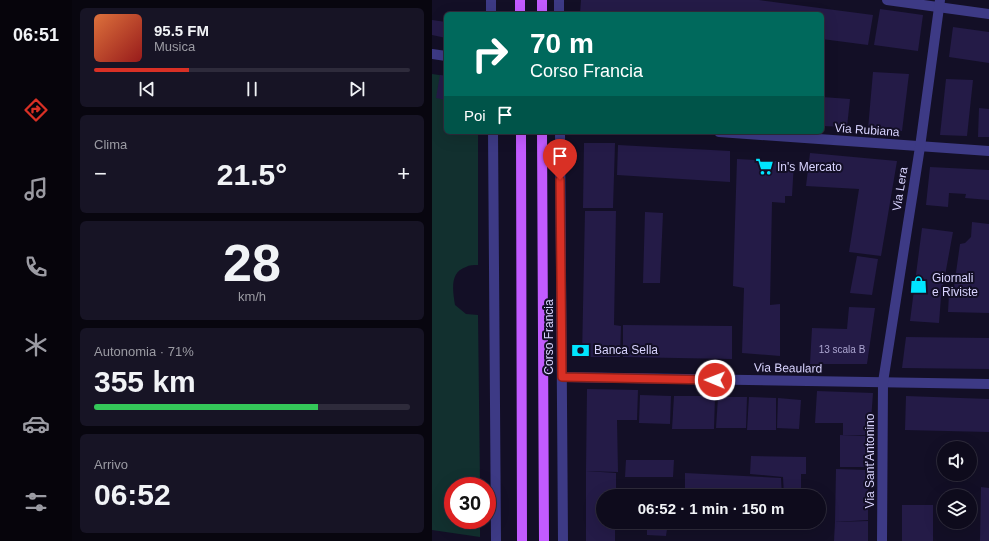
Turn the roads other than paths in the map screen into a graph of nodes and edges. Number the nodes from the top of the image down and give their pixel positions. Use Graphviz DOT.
graph roads {
  1 [pos="491,0"];
  2 [pos="520,0"];
  3 [pos="542,0"];
  4 [pos="559,0"];
  5 [pos="887,0"];
  6 [pos="939,3"];
  7 [pos="491,12"];
  8 [pos="520,12"];
  9 [pos="542,12"];
  10 [pos="559,12"];
  11 [pos="989,14"];
  12 [pos="432,54"];
  13 [pos="444,56"];
  14 [pos="493,134"];
  15 [pos="521,134"];
  16 [pos="542,134"];
  17 [pos="560,134"];
  18 [pos="746,134"];
  19 [pos="920,147"];
  20 [pos="989,151"];
  21 [pos="562,377"];
  22 [pos="883,382"];
  23 [pos="989,384"];
  24 [pos="496,541"];
  25 [pos="522,541"];
  26 [pos="544,541"];
  27 [pos="563,541"];
  28 [pos="882,541"];
  1 -- 7 [label="street"];
  2 -- 8 [label="main road"];
  3 -- 9 [label="main road"];
  4 -- 10 [label="street"];
  5 -- 6 [label="street"];
  6 -- 11 [label="street"];
  6 -- 19 [label="street, Via Lera"];
  12 -- 13 [label="street"];
  14 -- 24 [label="street"];
  15 -- 25 [label="main road"];
  16 -- 26 [label="main road, Corso Francia"];
  17 -- 21 [label="street, Corso Francia"];
  18 -- 19 [label="street, Via Rubiana"];
  19 -- 20 [label="street, Via Rubiana"];
  19 -- 22 [label="street, Via Lera"];
  21 -- 22 [label="street, Via Beaulard"];
  21 -- 27 [label="street, Corso Francia"];
  22 -- 23 [label="street, Via Beaulard"];
  22 -- 28 [label="street, Via Sant'Antonino"];
}
